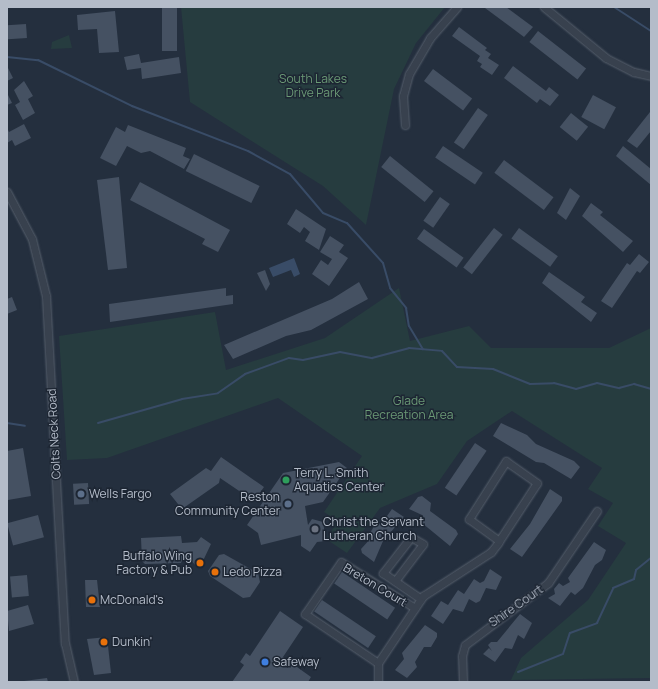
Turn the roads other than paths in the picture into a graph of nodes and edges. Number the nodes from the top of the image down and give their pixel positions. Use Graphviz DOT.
graph roads {
  1 [pos="457,7"];
  2 [pos="544,7"];
  3 [pos="651,76"];
  4 [pos="405,125"];
  5 [pos="7,192"];
  6 [pos="597,511"];
  7 [pos="499,541"];
  8 [pos="395,581"];
  9 [pos="421,599"];
  10 [pos="415,608"];
  11 [pos="378,663"];
  12 [pos="74,682"];
  13 [pos="378,682"];
  14 [pos="463,682"];
  1 -- 4 [label="street"];
  2 -- 3 [label="street"];
  5 -- 12 [label="street, Colts Neck Road"];
  6 -- 14 [label="street, Shire Court"];
  7 -- 7 [label="street, Breton Court"];
  7 -- 9 [label="street, Breton Court"];
  8 -- 8 [label="street, Breton Court"];
  8 -- 9 [label="street, Breton Court"];
  9 -- 10 [label="street, Breton Court"];
  10 -- 11 [label="street, Breton Court"];
  10 -- 11 [label="street, Breton Court"];
  11 -- 13 [label="street"];
}
